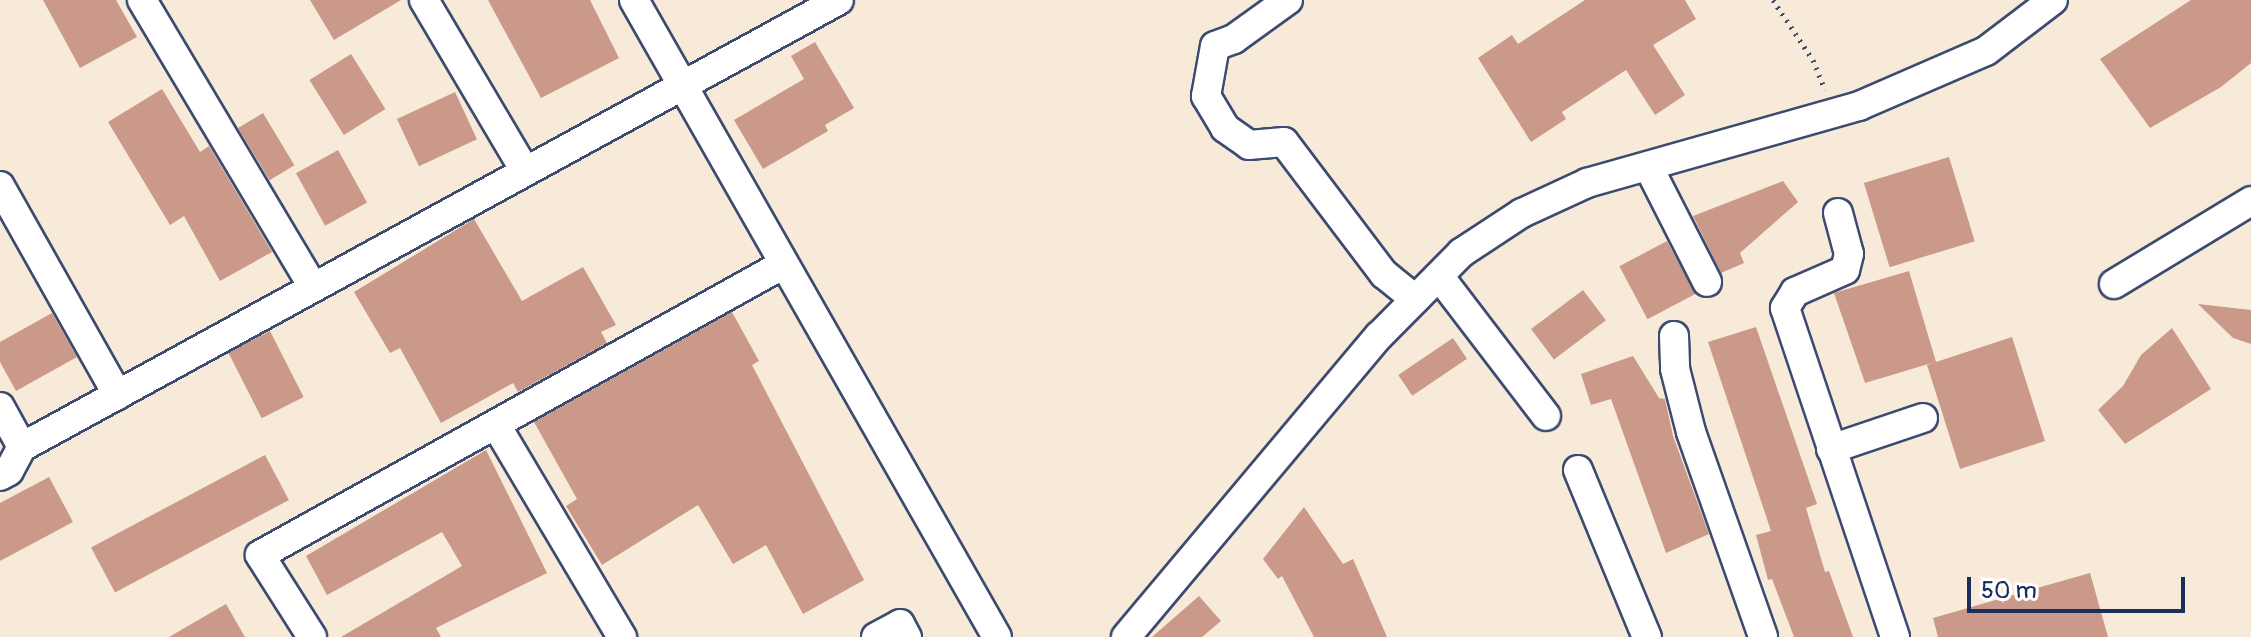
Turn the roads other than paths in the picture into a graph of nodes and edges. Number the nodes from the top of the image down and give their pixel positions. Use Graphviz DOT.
graph roads {
  1 [pos="142,0"];
  2 [pos="424,0"];
  3 [pos="634,0"];
  4 [pos="1288,0"];
  5 [pos="2053,0"];
  6 [pos="828,3"];
  7 [pos="681,83"];
  8 [pos="1648,166"];
  9 [pos="525,171"];
  10 [pos="0,186"];
  11 [pos="2251,201"];
  12 [pos="1838,213"];
  13 [pos="782,265"];
  14 [pos="1439,276"];
  15 [pos="1707,282"];
  16 [pos="2114,284"];
  17 [pos="313,287"];
  18 [pos="1415,299"];
  19 [pos="1674,336"];
  20 [pos="118,395"];
  21 [pos="0,407"];
  22 [pos="1546,416"];
  23 [pos="1923,418"];
  24 [pos="496,425"];
  25 [pos="22,447"];
  26 [pos="1831,449"];
  27 [pos="1578,470"];
  28 [pos="0,476"];
  29 [pos="312,637"];
  30 [pos="622,637"];
  31 [pos="876,637"];
  32 [pos="907,637"];
  33 [pos="997,637"];
  34 [pos="1126,637"];
  35 [pos="1647,637"];
  36 [pos="1763,637"];
  37 [pos="1895,637"];
  1 -- 17 [label="street"];
  2 -- 9 [label="street"];
  3 -- 7 [label="street"];
  4 -- 18 [label="street"];
  5 -- 8 [label="street"];
  6 -- 7 [label="street"];
  7 -- 9 [label="street"];
  7 -- 13 [label="street"];
  8 -- 14 [label="street"];
  8 -- 15 [label="street"];
  9 -- 17 [label="street"];
  10 -- 20 [label="street"];
  11 -- 16 [label="street"];
  12 -- 26 [label="street"];
  13 -- 24 [label="street"];
  13 -- 33 [label="street"];
  14 -- 18 [label="street"];
  14 -- 22 [label="street"];
  17 -- 20 [label="street"];
  18 -- 34 [label="street"];
  19 -- 36 [label="street"];
  20 -- 25 [label="street"];
  21 -- 25 [label="street"];
  23 -- 26 [label="street"];
  24 -- 29 [label="street"];
  24 -- 30 [label="street"];
  25 -- 28 [label="street"];
  26 -- 37 [label="street"];
  27 -- 35 [label="street"];
  31 -- 32 [label="street"];
}
